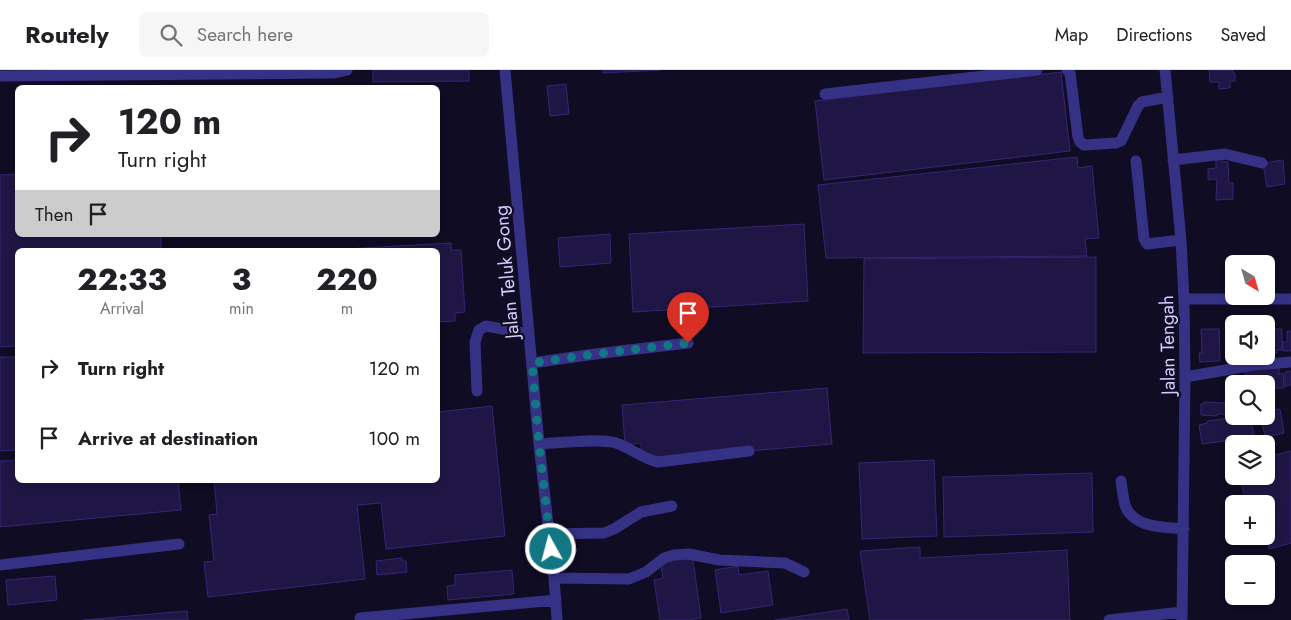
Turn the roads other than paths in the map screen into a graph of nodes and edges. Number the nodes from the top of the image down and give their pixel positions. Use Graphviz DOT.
graph roads {
  1 [pos="347,70"];
  2 [pos="505,70"];
  3 [pos="1037,70"];
  4 [pos="1067,70"];
  5 [pos="1165,70"];
  6 [pos="0,76"];
  7 [pos="825,94"];
  8 [pos="1168,97"];
  9 [pos="1136,160"];
  10 [pos="1173,160"];
  11 [pos="1262,163"];
  12 [pos="1181,240"];
  13 [pos="1184,299"];
  14 [pos="1291,299"];
  15 [pos="529,334"];
  16 [pos="688,343"];
  17 [pos="1291,362"];
  18 [pos="532,363"];
  19 [pos="1185,377"];
  20 [pos="477,391"];
  21 [pos="539,444"];
  22 [pos="749,451"];
  23 [pos="1121,481"];
  24 [pos="672,506"];
  25 [pos="1184,530"];
  26 [pos="550,534"];
  27 [pos="179,544"];
  28 [pos="0,565"];
  29 [pos="804,572"];
  30 [pos="554,578"];
  31 [pos="556,600"];
  32 [pos="1182,616"];
  33 [pos="360,618"];
  34 [pos="557,620"];
  35 [pos="1110,620"];
  1 -- 6 [label="street"];
  2 -- 15 [label="street, Jalan Teluk Gong"];
  3 -- 7 [label="street"];
  4 -- 8 [label="street"];
  5 -- 8 [label="street, Jalan Tengah"];
  8 -- 10 [label="street, Jalan Tengah"];
  9 -- 12 [label="street"];
  10 -- 11 [label="street"];
  10 -- 12 [label="street, Jalan Tengah"];
  12 -- 13 [label="street, Jalan Tengah"];
  13 -- 14 [label="street"];
  13 -- 19 [label="street, Jalan Tengah"];
  15 -- 18 [label="street, Jalan Teluk Gong"];
  15 -- 20 [label="street"];
  16 -- 18 [label="street"];
  17 -- 19 [label="street"];
  18 -- 21 [label="street, Jalan Teluk Gong"];
  19 -- 25 [label="street, Jalan Tengah"];
  21 -- 22 [label="street"];
  21 -- 26 [label="street, Jalan Teluk Gong"];
  23 -- 25 [label="street"];
  24 -- 26 [label="street"];
  25 -- 32 [label="street, Jalan Tengah"];
  26 -- 30 [label="street, Jalan Teluk Gong"];
  27 -- 28 [label="street"];
  29 -- 30 [label="street"];
  30 -- 31 [label="street, Jalan Teluk Gong"];
  31 -- 33 [label="street"];
  31 -- 34 [label="street, Jalan Teluk Gong"];
  32 -- 35 [label="street"];
}
